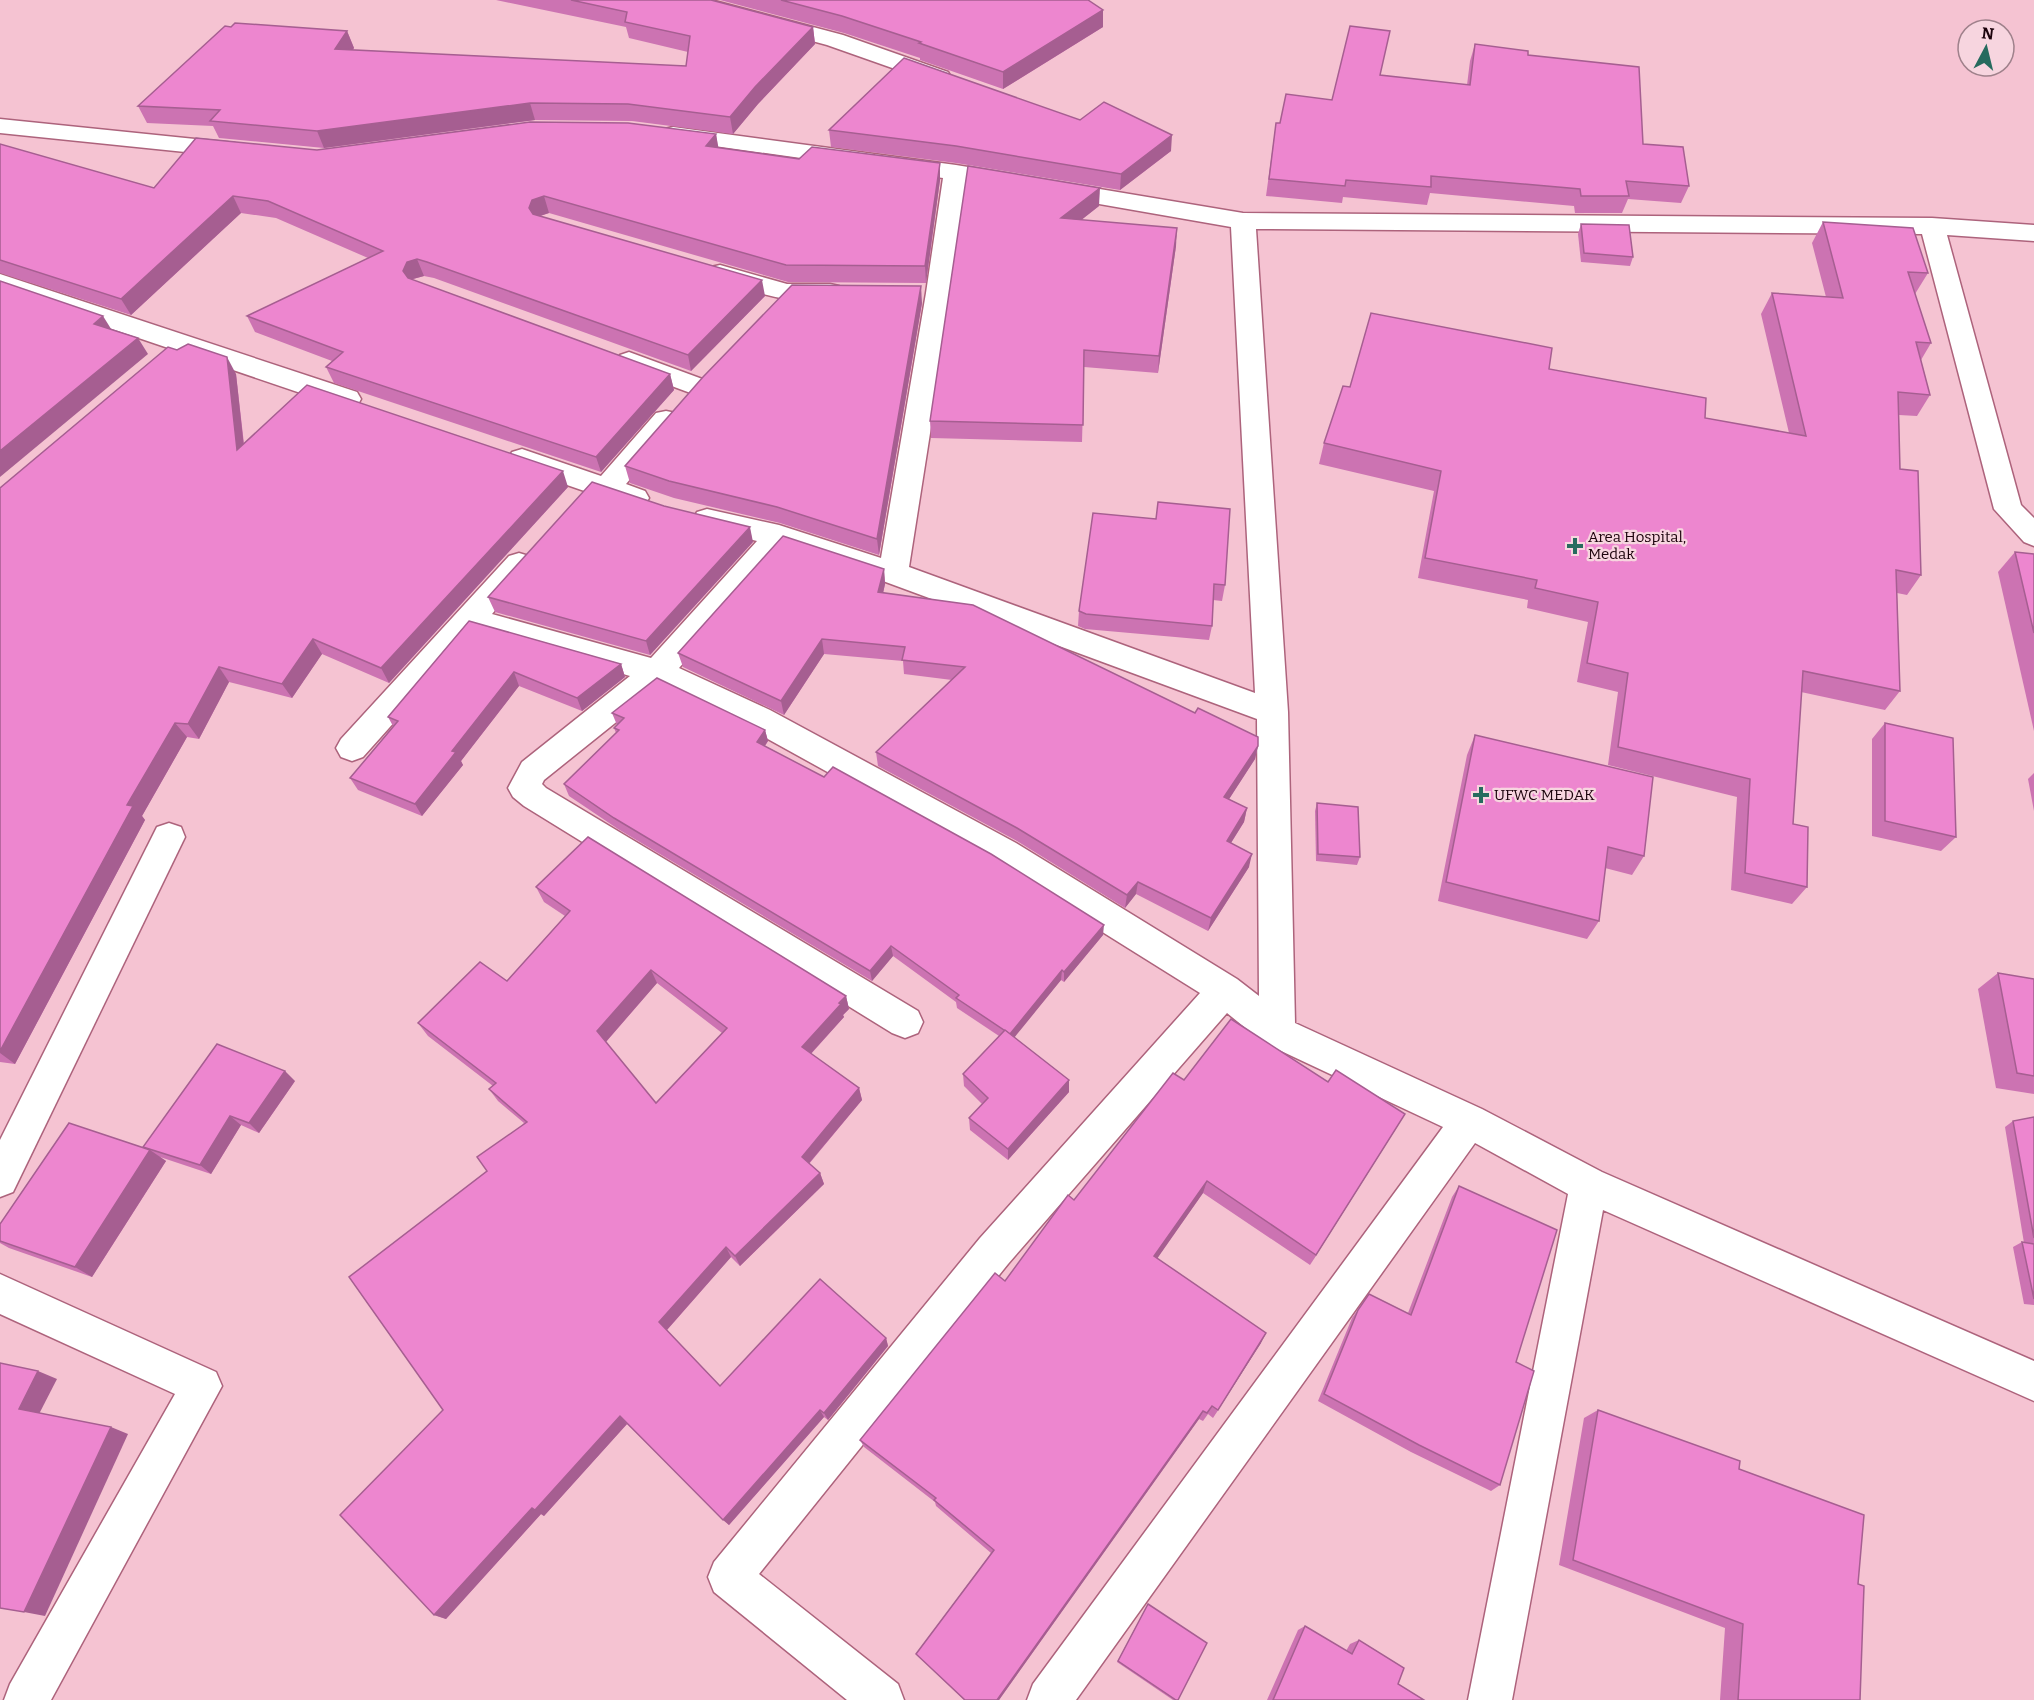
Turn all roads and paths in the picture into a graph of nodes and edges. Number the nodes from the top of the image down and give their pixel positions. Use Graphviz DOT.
graph roads {
  1 [pos="687,0"];
  2 [pos="956,83"];
  3 [pos="0,126"];
  4 [pos="655,132"];
  5 [pos="253,152"];
  6 [pos="956,172"];
  7 [pos="1243,221"];
  8 [pos="1932,226"];
  9 [pos="2034,233"];
  10 [pos="696,266"];
  11 [pos="0,282"];
  12 [pos="857,292"];
  13 [pos="609,354"];
  14 [pos="370,407"];
  15 [pos="492,448"];
  16 [pos="599,485"];
  17 [pos="569,508"];
  18 [pos="2034,535"];
  19 [pos="779,536"];
  20 [pos="539,542"];
  21 [pos="893,573"];
  22 [pos="470,619"];
  23 [pos="657,672"];
  24 [pos="1272,712"];
  25 [pos="352,748"];
  26 [pos="169,837"];
  27 [pos="1225,990"];
  28 [pos="904,1022"];
  29 [pos="1277,1032"];
  30 [pos="1469,1121"];
  31 [pos="0,1179"];
  32 [pos="1589,1185"];
  33 [pos="0,1294"];
  34 [pos="2034,1381"];
  35 [pos="26,1700"];
  36 [pos="882,1700"];
  37 [pos="1049,1700"];
  38 [pos="1490,1700"];
  1 -- 2 [label="street"];
  3 -- 5 [label="street"];
  4 -- 6 [label="street"];
  6 -- 7 [label="street"];
  6 -- 21 [label="street"];
  7 -- 8 [label="street"];
  7 -- 24 [label="street"];
  8 -- 9 [label="street"];
  8 -- 18 [label="street"];
  10 -- 12 [label="street"];
  11 -- 14 [label="street"];
  13 -- 16 [label="street"];
  15 -- 16 [label="street"];
  16 -- 17 [label="street"];
  16 -- 19 [label="street"];
  19 -- 21 [label="street"];
  19 -- 23 [label="street"];
  20 -- 22 [label="street"];
  21 -- 24 [label="street"];
  22 -- 23 [label="street"];
  22 -- 25 [label="street"];
  23 -- 27 [label="street"];
  23 -- 28 [label="street"];
  24 -- 29 [label="street"];
  26 -- 31 [label="street"];
  27 -- 29 [label="street"];
  27 -- 36 [label="street"];
  29 -- 30 [label="street"];
  30 -- 32 [label="street"];
  30 -- 37 [label="street"];
  32 -- 34 [label="street"];
  32 -- 38 [label="street"];
  33 -- 35 [label="street"];
}
